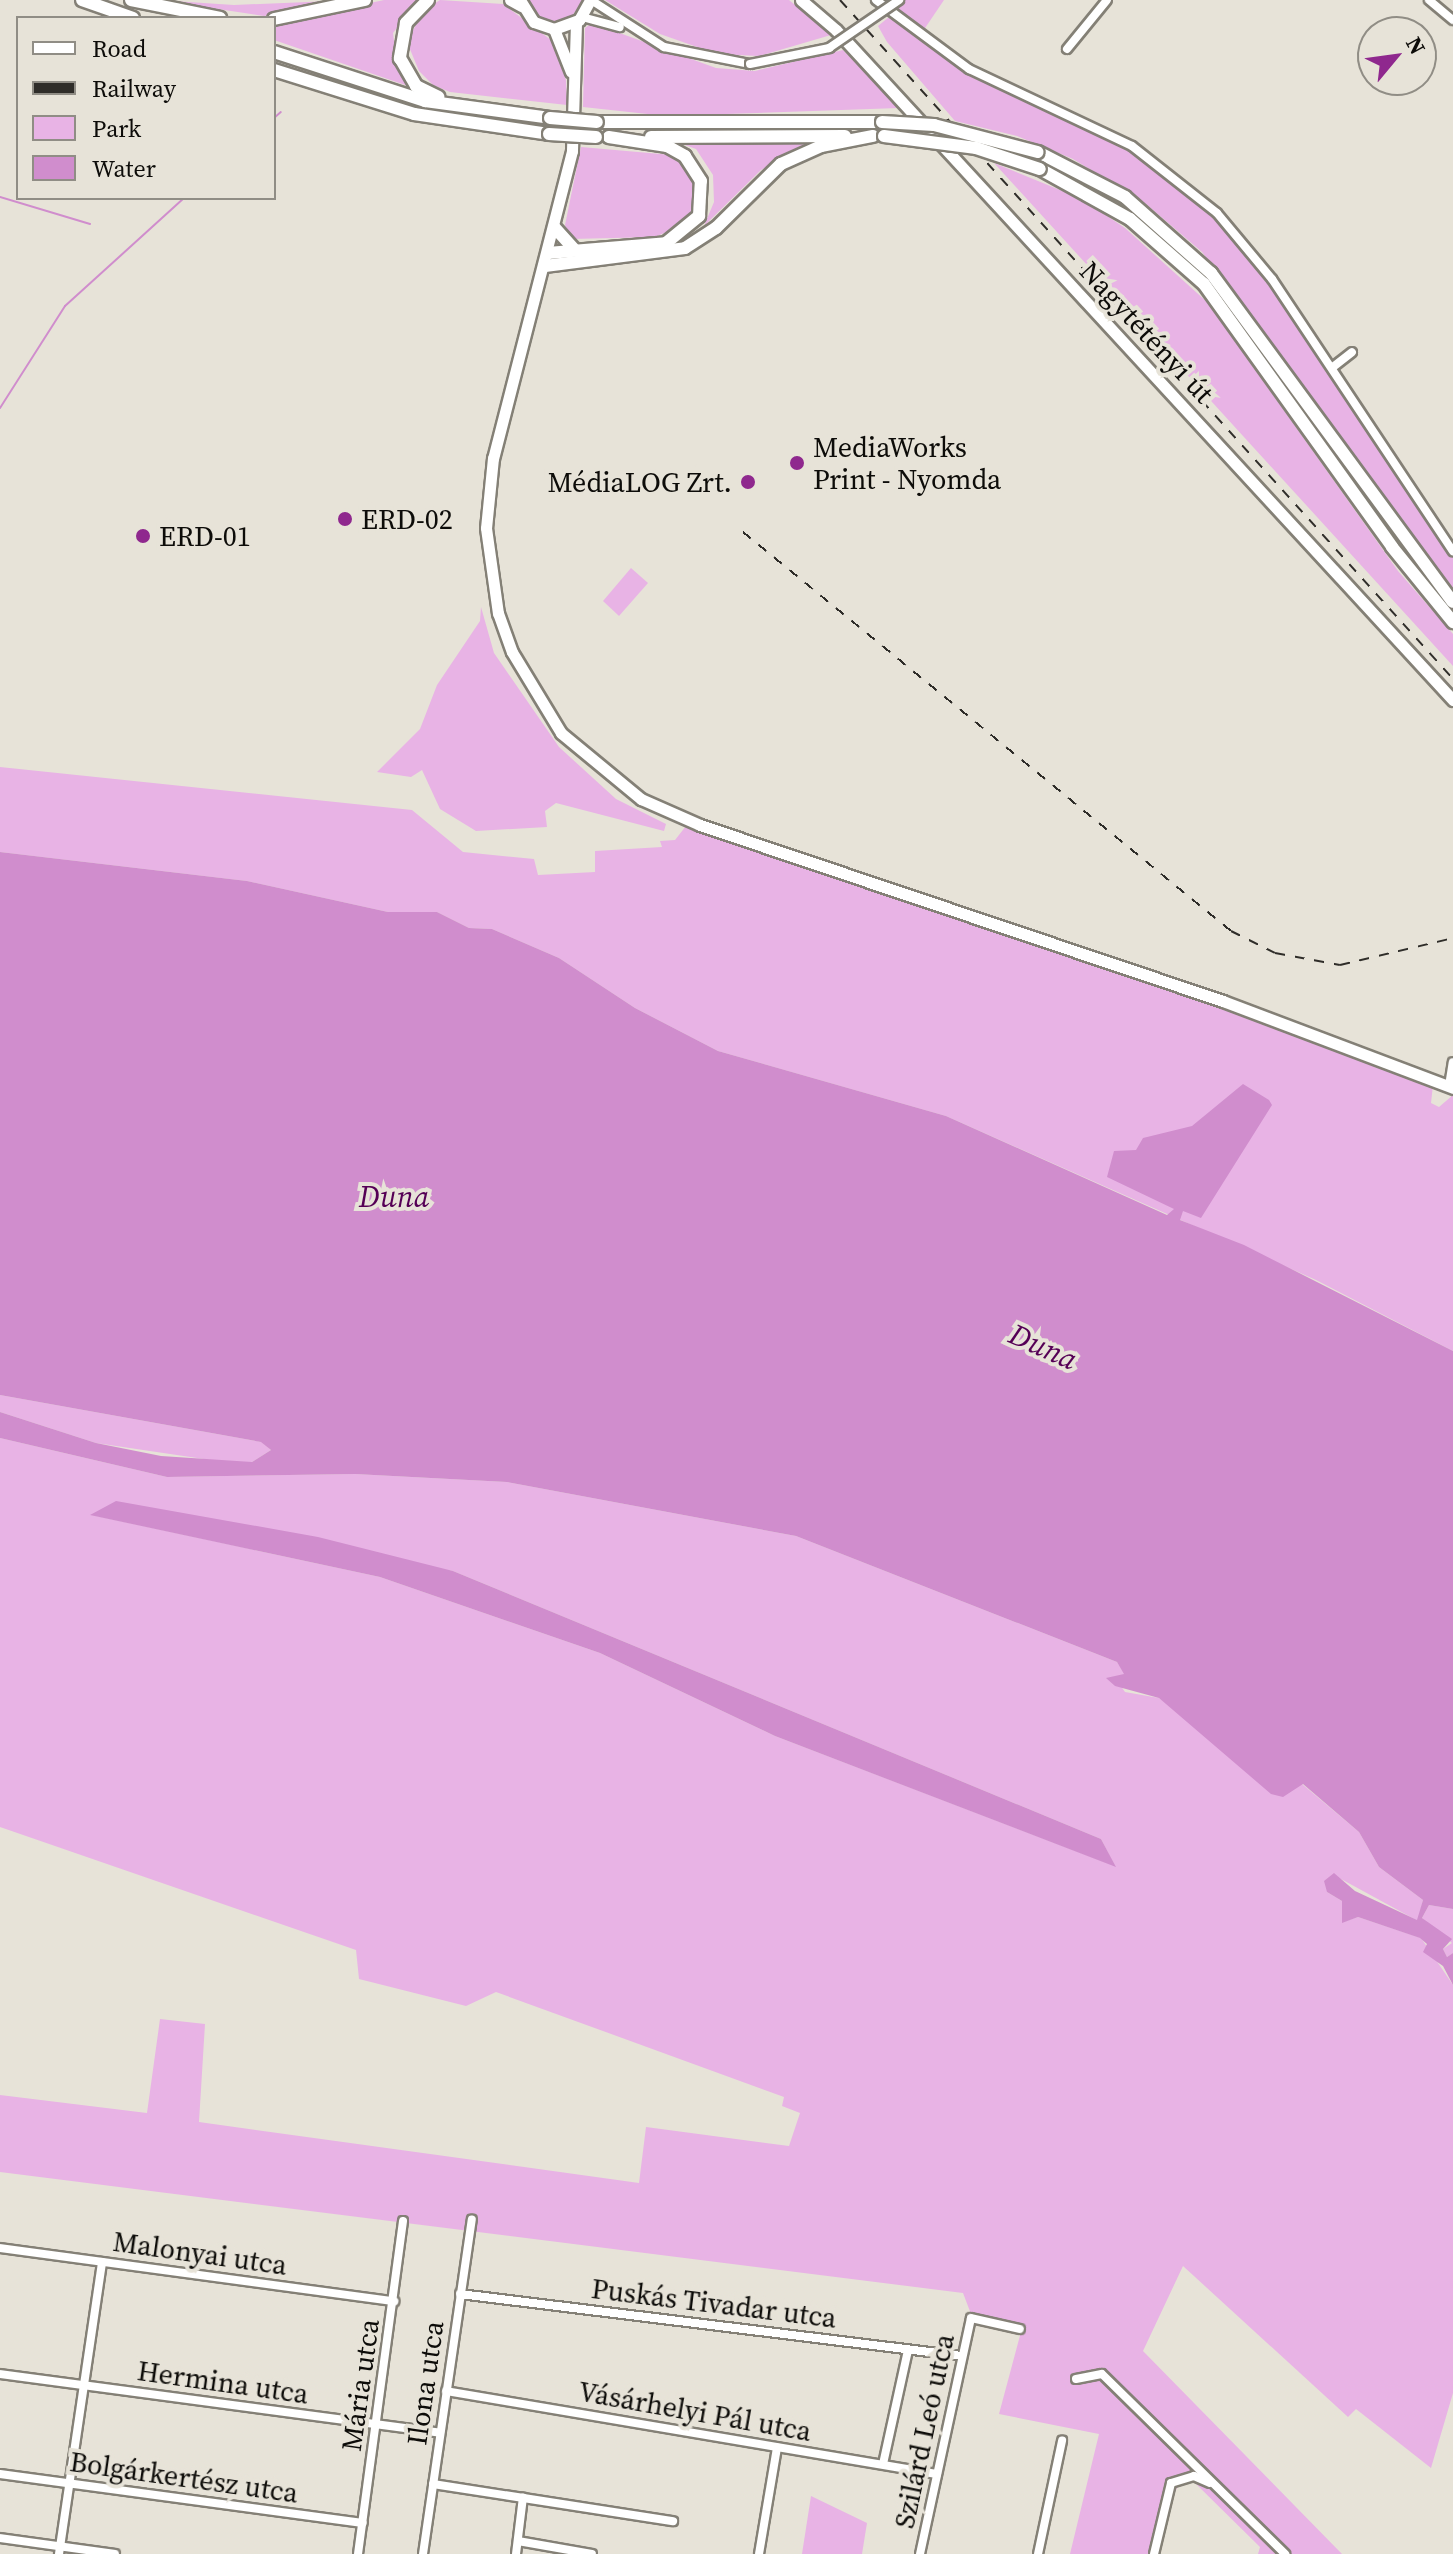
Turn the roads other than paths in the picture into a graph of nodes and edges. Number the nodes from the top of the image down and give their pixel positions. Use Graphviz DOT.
graph roads {
  1 [pos="82,0"];
  2 [pos="131,0"];
  3 [pos="365,0"];
  4 [pos="428,0"];
  5 [pos="591,0"];
  6 [pos="801,0"];
  7 [pos="876,0"];
  8 [pos="899,0"];
  9 [pos="1107,0"];
  10 [pos="1429,0"];
  11 [pos="518,2"];
  12 [pos="127,16"];
  13 [pos="175,16"];
  14 [pos="210,16"];
  15 [pos="276,19"];
  16 [pos="579,20"];
  17 [pos="1453,20"];
  18 [pos="554,29"];
  19 [pos="630,30"];
  20 [pos="1067,49"];
  21 [pos="276,53"];
  22 [pos="276,71"];
  23 [pos="575,84"];
  24 [pos="492,112"];
  25 [pos="878,136"];
  26 [pos="603,137"];
  27 [pos="555,228"];
  28 [pos="577,250"];
  29 [pos="546,260"];
  30 [pos="1352,352"];
  31 [pos="1333,367"];
  32 [pos="1453,551"];
  33 [pos="1453,602"];
  34 [pos="1453,622"];
  35 [pos="1453,700"];
  36 [pos="1453,1062"];
  37 [pos="1451,1087"];
  38 [pos="472,2220"];
  39 [pos="403,2221"];
  40 [pos="0,2248"];
  41 [pos="102,2262"];
  42 [pos="460,2294"];
  43 [pos="394,2301"];
  44 [pos="1020,2329"];
  45 [pos="908,2350"];
  46 [pos="962,2356"];
  47 [pos="0,2374"];
  48 [pos="1076,2379"];
  49 [pos="84,2385"];
  50 [pos="446,2391"];
  51 [pos="376,2424"];
  52 [pos="440,2433"];
  53 [pos="1062,2441"];
  54 [pos="777,2448"];
  55 [pos="883,2464"];
  56 [pos="0,2474"];
  57 [pos="937,2474"];
  58 [pos="70,2483"];
  59 [pos="433,2484"];
  60 [pos="1218,2487"];
  61 [pos="523,2497"];
  62 [pos="673,2521"];
  63 [pos="363,2523"];
  64 [pos="0,2538"];
  65 [pos="518,2541"];
  66 [pos="60,2550"];
  67 [pos="115,2554"];
  68 [pos="358,2554"];
  69 [pos="423,2554"];
  70 [pos="516,2554"];
  71 [pos="591,2554"];
  72 [pos="759,2554"];
  73 [pos="920,2554"];
  74 [pos="1038,2554"];
  75 [pos="1154,2554"];
  76 [pos="1285,2554"];
  1 -- 12 [label="highway"];
  2 -- 13 [label="highway"];
  2 -- 14 [label="highway"];
  3 -- 15 [label="highway"];
  4 -- 24 [label="highway"];
  5 -- 16 [label="main road"];
  5 -- 19 [label="street"];
  6 -- 35 [label="main road, Nagytétényi út"];
  7 -- 31 [label="street"];
  8 -- 19 [label="street, bridge"];
  9 -- 20 [label="street"];
  10 -- 17 [label="street"];
  11 -- 18 [label="main road"];
  16 -- 18 [label="main road"];
  16 -- 19 [label="street"];
  16 -- 23 [label="main road"];
  18 -- 23 [label="main road"];
  21 -- 24 [label="highway"];
  22 -- 26 [label="highway, bridge"];
  23 -- 27 [label="main road"];
  24 -- 33 [label="highway, bridge"];
  25 -- 26 [label="highway"];
  25 -- 29 [label="highway"];
  25 -- 34 [label="highway, bridge"];
  26 -- 28 [label="highway"];
  27 -- 28 [label="highway"];
  27 -- 29 [label="main road"];
  28 -- 29 [label="highway"];
  29 -- 37 [label="main road"];
  30 -- 31 [label="street"];
  31 -- 32 [label="street"];
  36 -- 37 [label="street"];
  38 -- 42 [label="street, Ilona utca"];
  39 -- 43 [label="street, Mária utca"];
  40 -- 41 [label="street, Malonyai utca"];
  41 -- 43 [label="street, Malonyai utca"];
  41 -- 49 [label="street"];
  42 -- 45 [label="street, Puskás Tivadar utca"];
  42 -- 50 [label="street, Ilona utca"];
  43 -- 51 [label="street, Mária utca"];
  44 -- 46 [label="street, Szilárd Leó utca"];
  45 -- 46 [label="street, Puskás Tivadar utca"];
  45 -- 55 [label="street"];
  46 -- 57 [label="street, Szilárd Leó utca"];
  47 -- 49 [label="street, Hermina utca"];
  48 -- 60 [label="street"];
  49 -- 51 [label="street, Hermina utca"];
  49 -- 58 [label="street"];
  50 -- 52 [label="street, Ilona utca"];
  50 -- 54 [label="street, Vásárhelyi Pál utca"];
  51 -- 52 [label="street, Hermina utca"];
  51 -- 63 [label="street, Mária utca"];
  52 -- 59 [label="street, Ilona utca"];
  53 -- 74 [label="street"];
  54 -- 55 [label="street, Vásárhelyi Pál utca"];
  54 -- 72 [label="street"];
  55 -- 57 [label="street, Vásárhelyi Pál utca"];
  56 -- 58 [label="street, Bolgárkertész utca"];
  57 -- 73 [label="street, Szilárd Leó utca"];
  58 -- 63 [label="street, Bolgárkertész utca"];
  58 -- 66 [label="street"];
  59 -- 61 [label="street"];
  59 -- 69 [label="street, Ilona utca"];
  60 -- 75 [label="street"];
  60 -- 76 [label="street"];
  61 -- 62 [label="street"];
  61 -- 65 [label="street"];
  63 -- 68 [label="street, Mária utca"];
  64 -- 66 [label="street"];
  65 -- 70 [label="street"];
  65 -- 71 [label="street"];
  66 -- 67 [label="street"];
}
